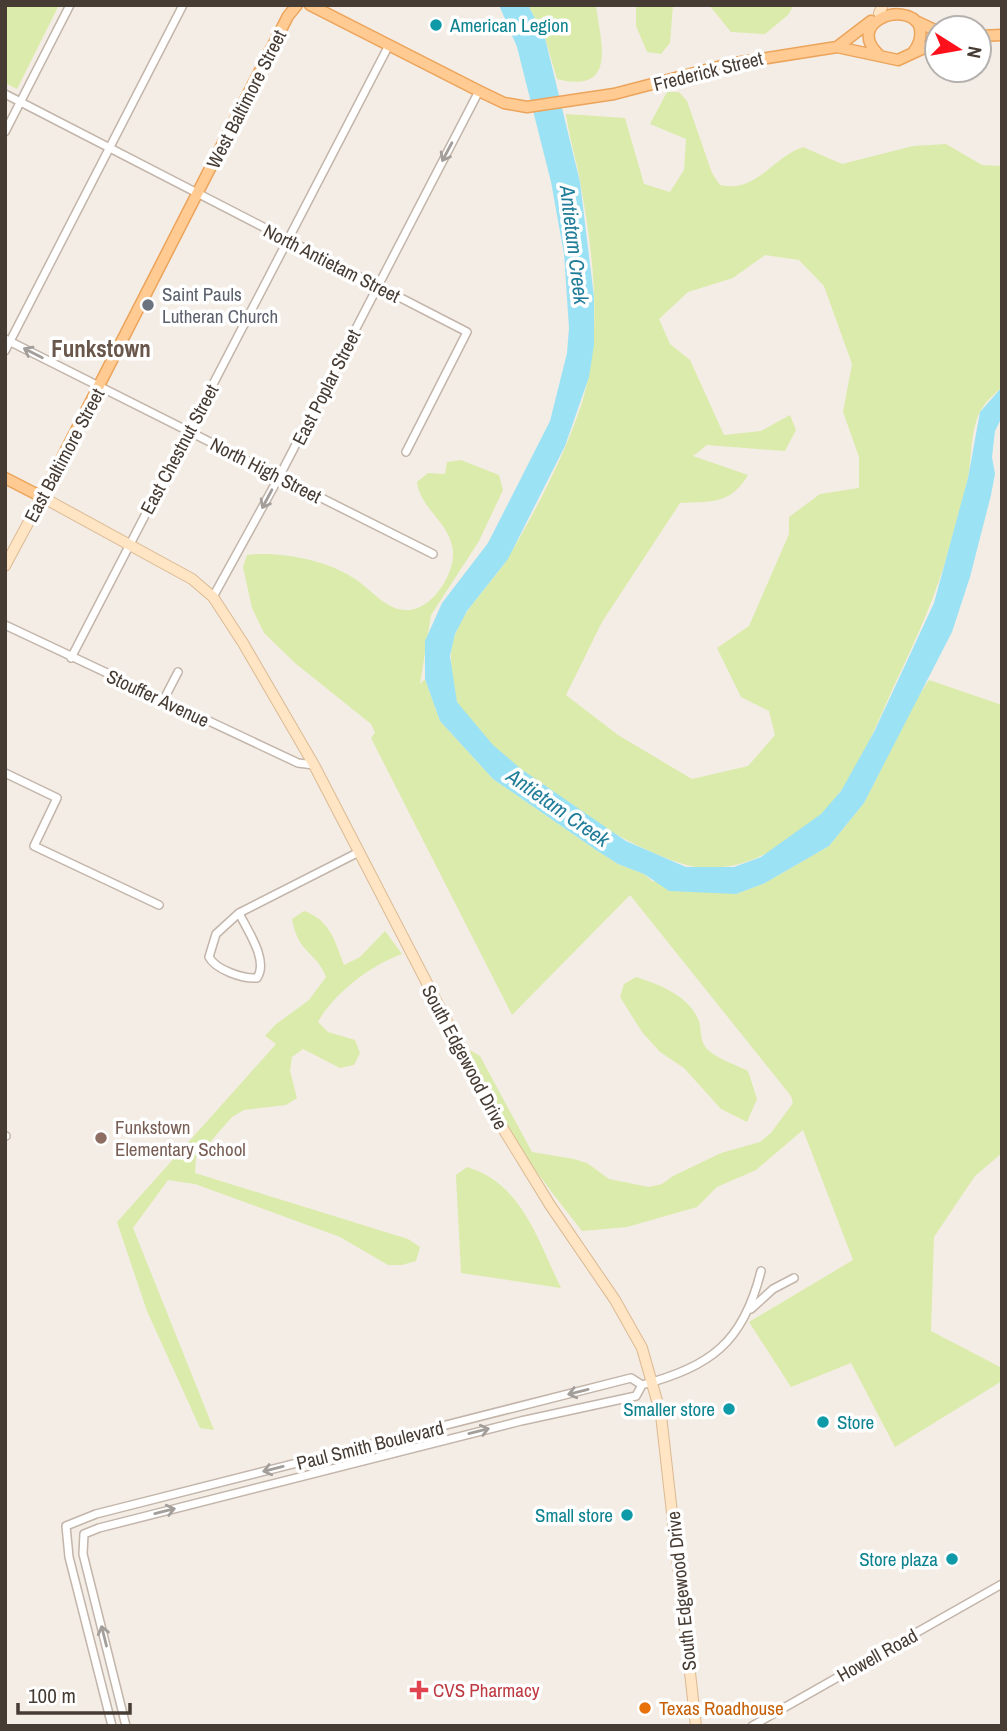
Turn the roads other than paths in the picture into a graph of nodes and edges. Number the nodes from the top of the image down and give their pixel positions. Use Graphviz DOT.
graph roads {
  1 [pos="70,5"];
  2 [pos="183,5"];
  3 [pos="297,5"];
  4 [pos="310,5"];
  5 [pos="903,8"];
  6 [pos="879,13"];
  7 [pos="917,21"];
  8 [pos="923,24"];
  9 [pos="389,46"];
  10 [pos="837,47"];
  11 [pos="923,48"];
  12 [pos="913,53"];
  13 [pos="881,57"];
  14 [pos="479,91"];
  15 [pos="5,94"];
  16 [pos="21,102"];
  17 [pos="5,132"];
  18 [pos="109,148"];
  19 [pos="197,194"];
  20 [pos="288,241"];
  21 [pos="378,287"];
  22 [pos="8,340"];
  23 [pos="5,351"];
  24 [pos="100,386"];
  25 [pos="190,432"];
  26 [pos="406,452"];
  27 [pos="279,477"];
  28 [pos="5,478"];
  29 [pos="42,496"];
  30 [pos="129,545"];
  31 [pos="433,554"];
  32 [pos="5,566"];
  33 [pos="213,597"];
  34 [pos="5,625"];
  35 [pos="71,658"];
  36 [pos="178,672"];
  37 [pos="163,701"];
  38 [pos="314,765"];
  39 [pos="5,774"];
  40 [pos="359,852"];
  41 [pos="159,905"];
  42 [pos="239,913"];
  43 [pos="761,1271"];
  44 [pos="794,1278"];
  45 [pos="749,1312"];
  46 [pos="653,1382"];
  47 [pos="642,1385"];
  48 [pos="339,1453"];
  49 [pos="342,1466"];
  50 [pos="1002,1584"];
  51 [pos="112,1726"];
  52 [pos="126,1726"];
  53 [pos="696,1726"];
  54 [pos="752,1726"];
  1 -- 16 [label="street"];
  2 -- 18 [label="street"];
  3 -- 19 [label="main road, West Baltimore Street"];
  4 -- 9 [label="main road"];
  5 -- 6 [label="main road"];
  5 -- 7 [label="main road"];
  6 -- 10 [label="main road, Frederick Street"];
  6 -- 13 [label="main road"];
  7 -- 8 [label="main road"];
  7 -- 12 [label="main road"];
  9 -- 14 [label="main road"];
  9 -- 20 [label="street, East Chestnut Street"];
  10 -- 13 [label="main road, Frederick Street"];
  10 -- 14 [label="main road, Frederick Street"];
  11 -- 12 [label="main road"];
  12 -- 13 [label="main road"];
  14 -- 21 [label="street, East Poplar Street, one-way"];
  15 -- 16 [label="street, North Antietam Street"];
  16 -- 17 [label="street"];
  16 -- 18 [label="street, North Antietam Street"];
  18 -- 19 [label="street, North Antietam Street"];
  18 -- 22 [label="street"];
  19 -- 20 [label="street, North Antietam Street"];
  19 -- 24 [label="main road, East Baltimore Street"];
  20 -- 21 [label="street, North Antietam Street"];
  20 -- 25 [label="street, East Chestnut Street"];
  21 -- 26 [label="street, North Antietam Street"];
  21 -- 27 [label="street, East Poplar Street"];
  22 -- 23 [label="street"];
  24 -- 22 [label="street, North High Street, one-way"];
  24 -- 25 [label="street, North High Street"];
  24 -- 29 [label="main road, East Baltimore Street"];
  25 -- 27 [label="street, North High Street"];
  25 -- 30 [label="street, East Chestnut Street"];
  27 -- 31 [label="street, North High Street"];
  27 -- 33 [label="street, East Poplar Street, one-way"];
  28 -- 29 [label="main road"];
  29 -- 30 [label="main road, South Edgewood Drive"];
  29 -- 32 [label="main road, East Baltimore Street"];
  30 -- 33 [label="main road, South Edgewood Drive"];
  30 -- 35 [label="street, East Chestnut Street"];
  33 -- 38 [label="main road, South Edgewood Drive"];
  34 -- 35 [label="street, Stouffer Avenue"];
  35 -- 37 [label="street, Stouffer Avenue"];
  36 -- 37 [label="street"];
  37 -- 38 [label="street, Stouffer Avenue"];
  38 -- 40 [label="main road, South Edgewood Drive"];
  39 -- 41 [label="street"];
  40 -- 42 [label="street"];
  40 -- 46 [label="main road, South Edgewood Drive"];
  42 -- 42 [label="street"];
  43 -- 45 [label="street, Paul Smith Boulevard"];
  44 -- 45 [label="street"];
  45 -- 46 [label="street, Paul Smith Boulevard"];
  46 -- 47 [label="street, Paul Smith Boulevard"];
  46 -- 53 [label="main road, South Edgewood Drive"];
  47 -- 48 [label="street, Paul Smith Boulevard, one-way"];
  49 -- 47 [label="street, Paul Smith Boulevard, one-way"];
  48 -- 49 [label="street"];
  48 -- 51 [label="street, Paul Smith Boulevard, one-way"];
  52 -- 49 [label="street, Paul Smith Boulevard, one-way"];
  50 -- 54 [label="street, Howell Road"];
}
